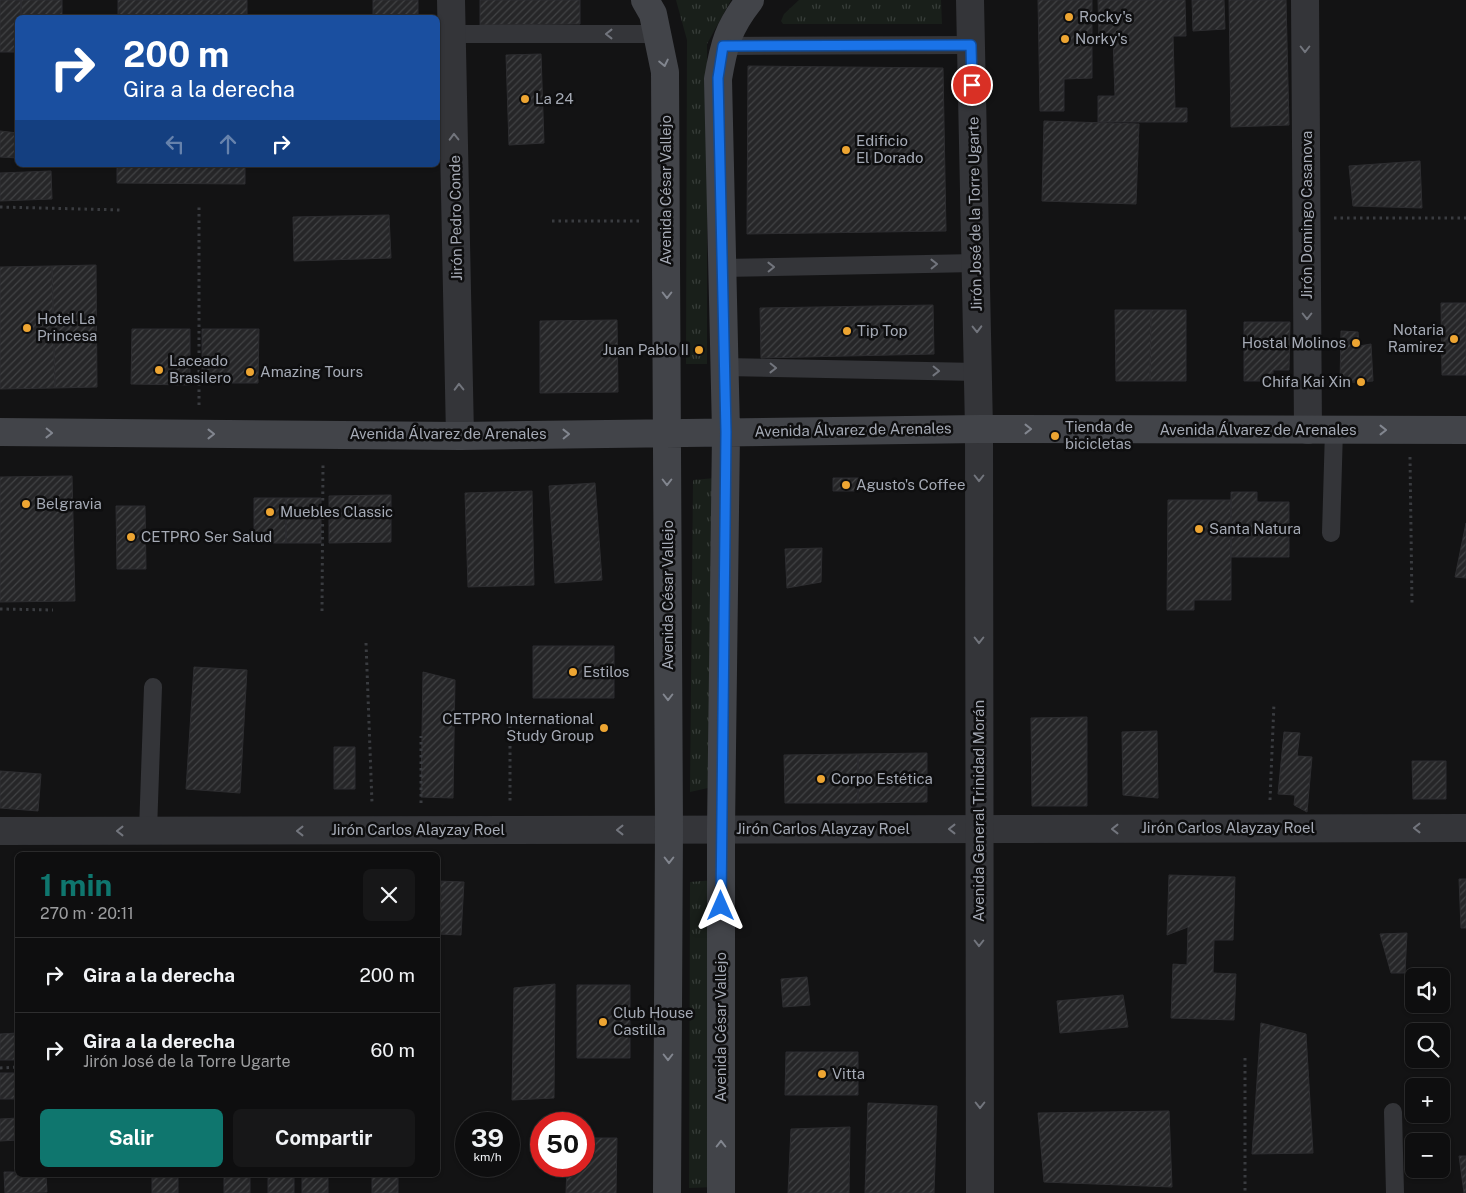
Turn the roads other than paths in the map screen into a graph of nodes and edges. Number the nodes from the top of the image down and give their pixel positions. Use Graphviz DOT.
graph roads {
  1 [pos="451,0"];
  2 [pos="645,0"];
  3 [pos="750,0"];
  4 [pos="970,0"];
  5 [pos="1305,0"];
  6 [pos="452,34"];
  7 [pos="658,34"];
  8 [pos="971,45"];
  9 [pos="723,46"];
  10 [pos="976,263"];
  11 [pos="722,268"];
  12 [pos="724,367"];
  13 [pos="978,372"];
  14 [pos="979,429"];
  15 [pos="1321,430"];
  16 [pos="1466,430"];
  17 [pos="0,432"];
  18 [pos="726,432"];
  19 [pos="667,434"];
  20 [pos="460,436"];
  21 [pos="1331,533"];
  22 [pos="153,687"];
  23 [pos="1466,828"];
  24 [pos="669,829"];
  25 [pos="979,829"];
  26 [pos="721,830"];
  27 [pos="0,831"];
  28 [pos="148,831"];
  29 [pos="1393,1112"];
  30 [pos="668,1193"];
  31 [pos="721,1193"];
  32 [pos="980,1193"];
  33 [pos="1395,1193"];
  1 -- 6 [label="street, Jirón Pedro Conde"];
  2 -- 7 [label="main road, Avenida César Vallejo"];
  3 -- 9 [label="main road, Avenida César Vallejo"];
  4 -- 8 [label="street, Jirón José de la Torre Ugarte"];
  5 -- 15 [label="street, Jirón Domingo Casanova, one-way"];
  7 -- 6 [label="lane, one-way"];
  20 -- 6 [label="street, Jirón Pedro Conde, one-way"];
  7 -- 19 [label="main road, Avenida César Vallejo, one-way"];
  8 -- 9 [label="lane"];
  8 -- 10 [label="street, Jirón José de la Torre Ugarte"];
  9 -- 11 [label="main road, Avenida César Vallejo"];
  11 -- 10 [label="lane, one-way"];
  10 -- 13 [label="street, Jirón José de la Torre Ugarte, one-way"];
  11 -- 12 [label="main road, Avenida César Vallejo"];
  12 -- 13 [label="lane, one-way"];
  12 -- 18 [label="main road, Avenida César Vallejo"];
  13 -- 14 [label="street, Jirón José de la Torre Ugarte"];
  14 -- 15 [label="main road, Avenida Álvarez de Arenales, one-way"];
  14 -- 18 [label="main road, Avenida Álvarez de Arenales"];
  14 -- 25 [label="street, Avenida General Trinidad Morán, one-way"];
  15 -- 16 [label="main road, Avenida Álvarez de Arenales, one-way"];
  15 -- 21 [label="lane"];
  17 -- 20 [label="main road, Avenida Álvarez de Arenales, one-way"];
  18 -- 19 [label="main road, Avenida Álvarez de Arenales"];
  18 -- 26 [label="main road, Avenida César Vallejo"];
  20 -- 19 [label="main road, Avenida Álvarez de Arenales, one-way"];
  19 -- 24 [label="main road, Avenida César Vallejo, one-way"];
  22 -- 28 [label="lane"];
  23 -- 25 [label="street, Jirón Carlos Alayzay Roel, one-way"];
  24 -- 26 [label="street, Jirón Carlos Alayzay Roel"];
  24 -- 28 [label="street, Jirón Carlos Alayzay Roel, one-way"];
  24 -- 30 [label="main road, Avenida César Vallejo, one-way"];
  25 -- 26 [label="street, Jirón Carlos Alayzay Roel, one-way"];
  25 -- 32 [label="street, Avenida General Trinidad Morán, one-way"];
  31 -- 26 [label="main road, Avenida César Vallejo, one-way"];
  28 -- 27 [label="street, Jirón Carlos Alayzay Roel, one-way"];
  29 -- 33 [label="lane"];
}
